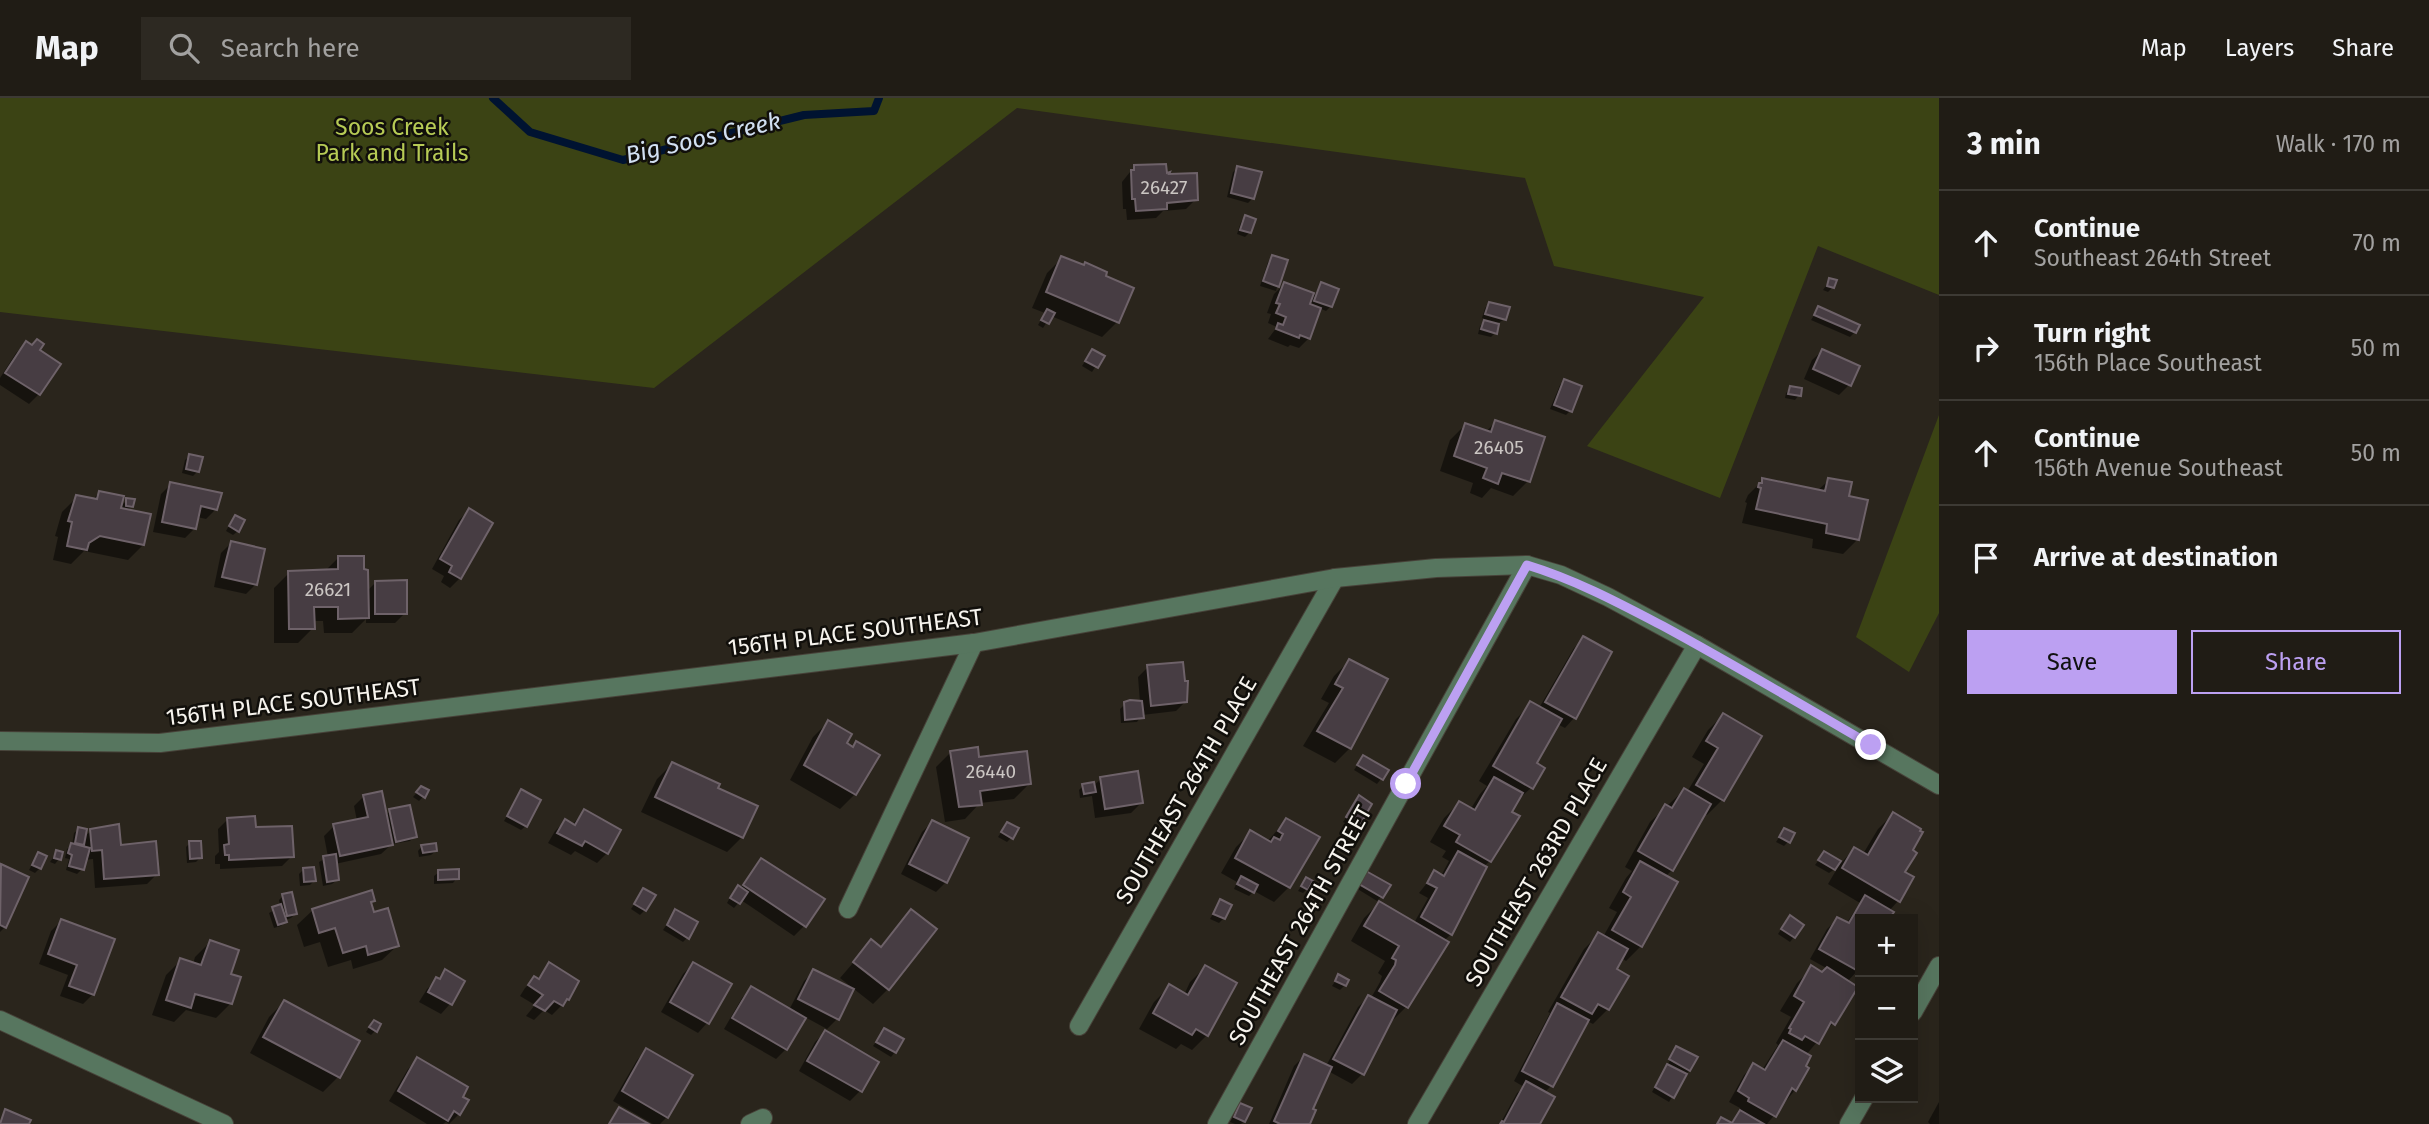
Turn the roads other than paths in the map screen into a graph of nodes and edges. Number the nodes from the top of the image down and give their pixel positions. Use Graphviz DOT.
graph roads {
  1 [pos="1527,565"];
  2 [pos="1335,578"];
  3 [pos="974,643"];
  4 [pos="1697,645"];
  5 [pos="0,741"];
  6 [pos="1939,785"];
  7 [pos="848,909"];
  8 [pos="1939,966"];
  9 [pos="1918,1003"];
  10 [pos="0,1020"];
  11 [pos="1079,1026"];
  12 [pos="1861,1103"];
  13 [pos="224,1124"];
  14 [pos="1217,1124"];
  15 [pos="1417,1124"];
  16 [pos="1849,1124"];
  1 -- 2 [label="street, 156TH PLACE SOUTHEAST"];
  1 -- 4 [label="street, 156TH PLACE SOUTHEAST"];
  1 -- 14 [label="street, SOUTHEAST 264TH STREET"];
  2 -- 3 [label="street, 156TH PLACE SOUTHEAST"];
  2 -- 11 [label="street, SOUTHEAST 264TH PLACE"];
  3 -- 5 [label="street, 156TH PLACE SOUTHEAST"];
  3 -- 7 [label="street"];
  4 -- 6 [label="street, 156TH PLACE SOUTHEAST"];
  4 -- 15 [label="street, SOUTHEAST 263RD PLACE"];
  8 -- 9 [label="street"];
  10 -- 13 [label="street"];
  12 -- 16 [label="street"];
}
